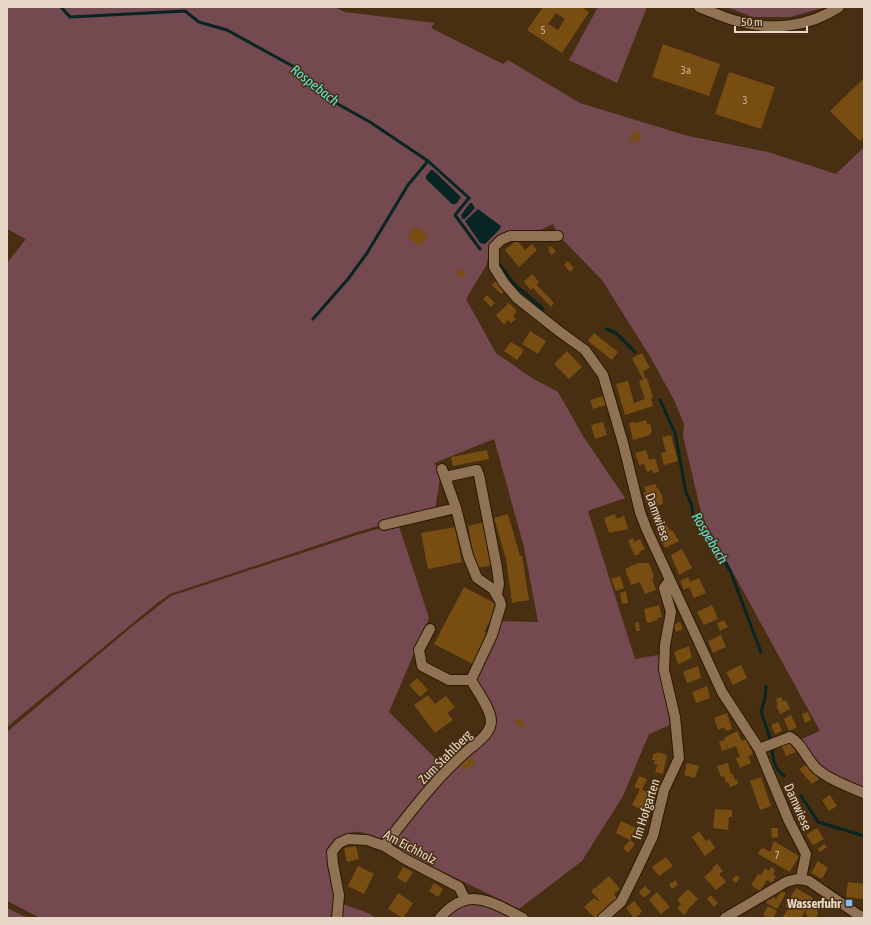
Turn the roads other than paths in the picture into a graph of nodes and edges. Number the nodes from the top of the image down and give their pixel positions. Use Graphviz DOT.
graph roads {
  1 [pos="699,7"];
  2 [pos="839,7"];
  3 [pos="558,236"];
  4 [pos="456,508"];
  5 [pos="384,525"];
  6 [pos="670,580"];
  7 [pos="496,594"];
  8 [pos="430,628"];
  9 [pos="470,680"];
  10 [pos="759,749"];
  11 [pos="864,792"];
  12 [pos="384,846"];
  13 [pos="801,878"];
  14 [pos="465,899"];
  15 [pos="337,918"];
  16 [pos="440,918"];
  17 [pos="523,918"];
  18 [pos="603,918"];
  19 [pos="725,918"];
  20 [pos="864,918"];
  1 -- 2 [label="street"];
  3 -- 6 [label="street, Damwiese"];
  4 -- 5 [label="street"];
  4 -- 7 [label="street"];
  4 -- 7 [label="street"];
  6 -- 10 [label="street, Damwiese"];
  6 -- 18 [label="street, Im Hofgarten"];
  7 -- 9 [label="street"];
  8 -- 9 [label="street"];
  9 -- 12 [label="street, Zum Stahlberg"];
  10 -- 11 [label="street"];
  10 -- 13 [label="street, Damwiese"];
  12 -- 14 [label="street, Am Eichholz"];
  12 -- 15 [label="street, Am Eichholz"];
  13 -- 19 [label="street"];
  13 -- 20 [label="street"];
  14 -- 16 [label="street"];
  14 -- 17 [label="street"];
}
